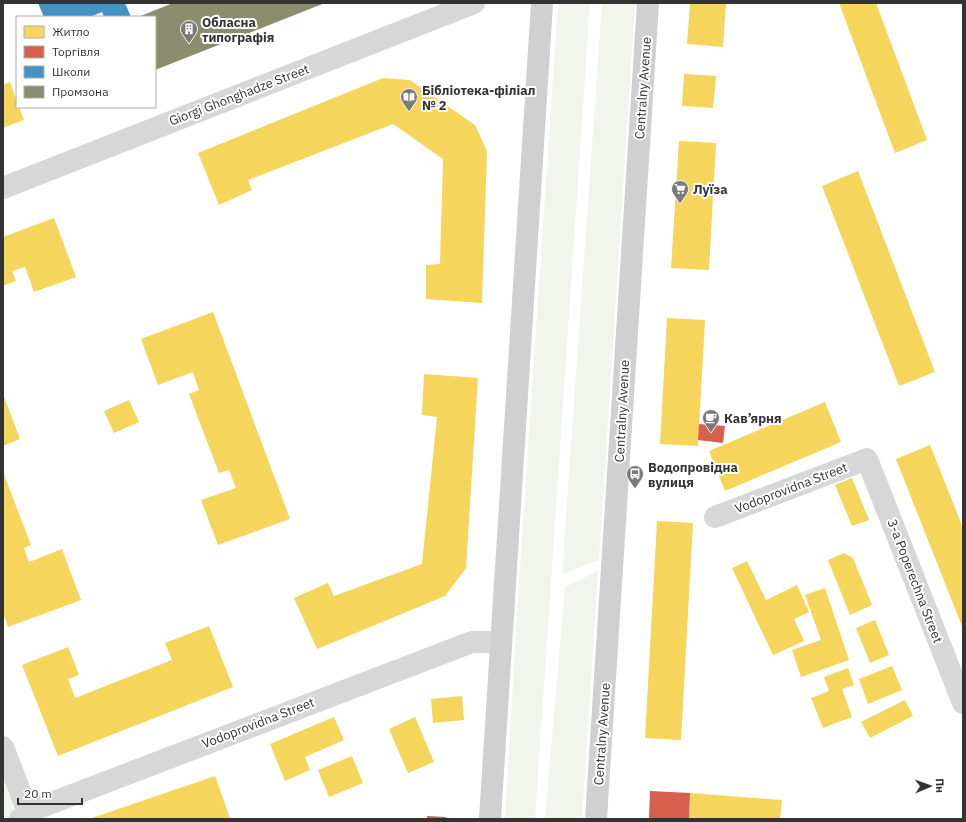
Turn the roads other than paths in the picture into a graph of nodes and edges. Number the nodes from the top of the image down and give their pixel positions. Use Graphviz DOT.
graph roads {
  1 [pos="474,3"];
  2 [pos="542,3"];
  3 [pos="648,3"];
  4 [pos="3,188"];
  5 [pos="867,459"];
  6 [pos="715,517"];
  7 [pos="501,642"];
  8 [pos="963,703"];
  9 [pos="3,747"];
  10 [pos="24,816"];
  11 [pos="490,819"];
  12 [pos="596,819"];
  1 -- 4 [label="street, Giorgi Ghonghadze Street"];
  2 -- 7 [label="main road"];
  3 -- 12 [label="main road, Centralny Avenue"];
  5 -- 6 [label="street, Vodoprovidna Street"];
  5 -- 8 [label="street, 3-a Poperechna Street"];
  7 -- 10 [label="street, Vodoprovidna Street"];
  7 -- 11 [label="main road"];
  9 -- 10 [label="street"];
}
